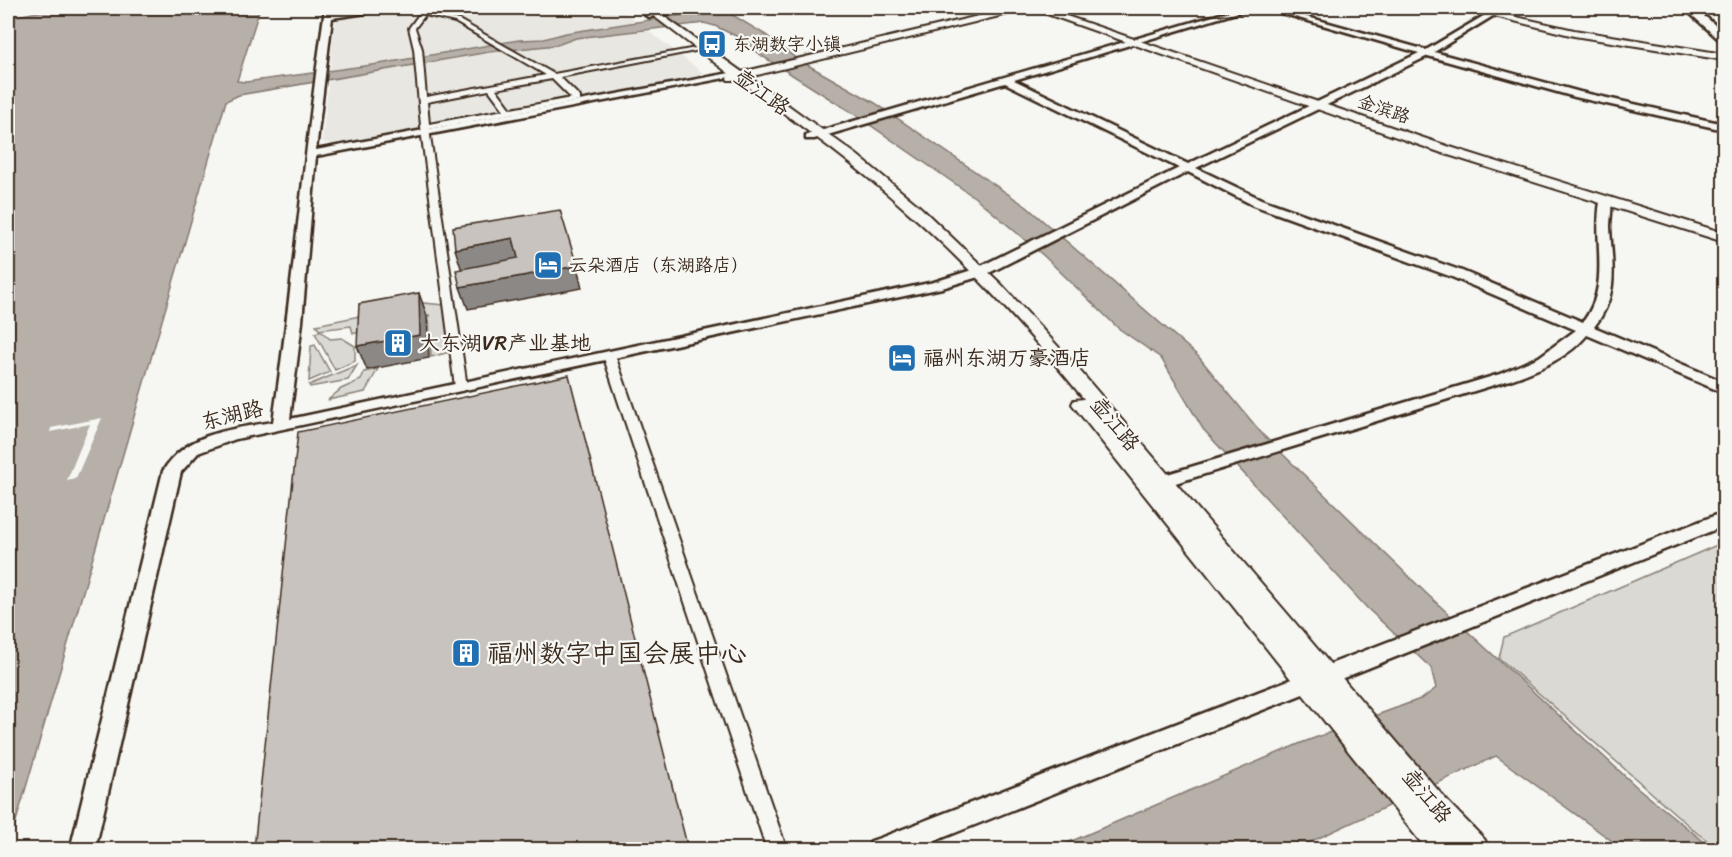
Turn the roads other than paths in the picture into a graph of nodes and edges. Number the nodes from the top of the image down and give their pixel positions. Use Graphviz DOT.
graph roads {
  1 [pos="396,8"];
  2 [pos="639,8"];
  3 [pos="693,8"];
  4 [pos="1004,8"];
  5 [pos="1021,8"];
  6 [pos="1035,8"];
  7 [pos="1055,8"];
  8 [pos="1248,8"];
  9 [pos="1268,8"];
  10 [pos="1467,8"];
  11 [pos="1476,8"];
  12 [pos="1688,8"];
  13 [pos="420,10"];
  14 [pos="1496,11"];
  15 [pos="328,12"];
  16 [pos="660,17"];
  17 [pos="1139,40"];
  18 [pos="1725,42"];
  19 [pos="696,51"];
  20 [pos="1426,52"];
  21 [pos="815,56"];
  22 [pos="1725,56"];
  23 [pos="554,76"];
  24 [pos="733,76"];
  25 [pos="1007,80"];
  26 [pos="491,87"];
  27 [pos="422,100"];
  28 [pos="1321,102"];
  29 [pos="509,112"];
  30 [pos="1360,116"];
  31 [pos="1725,127"];
  32 [pos="425,130"];
  33 [pos="815,135"];
  34 [pos="311,154"];
  35 [pos="1185,169"];
  36 [pos="1606,202"];
  37 [pos="1725,226"];
  38 [pos="1725,238"];
  39 [pos="975,273"];
  40 [pos="1586,328"];
  41 [pos="609,355"];
  42 [pos="461,387"];
  43 [pos="1725,388"];
  44 [pos="281,426"];
  45 [pos="1155,483"];
  46 [pos="1725,519"];
  47 [pos="1317,679"];
  48 [pos="1429,815"];
  49 [pos="82,849"];
  50 [pos="777,849"];
  51 [pos="880,849"];
  52 [pos="1447,849"];
  53 [pos="1474,849"];
  1 -- 15 [label="street"];
  2 -- 16 [label="main road, 壶江路"];
  3 -- 16 [label="street"];
  4 -- 21 [label="main road"];
  5 -- 21 [label="main road"];
  6 -- 17 [label="main road, 金滨路"];
  7 -- 17 [label="main road, 金滨路"];
  8 -- 17 [label="street"];
  9 -- 20 [label="street"];
  10 -- 14 [label="main road"];
  11 -- 14 [label="main road"];
  12 -- 18 [label="street"];
  13 -- 23 [label="street"];
  13 -- 27 [label="street"];
  14 -- 20 [label="street"];
  14 -- 22 [label="main road"];
  15 -- 34 [label="street, 东湖路"];
  16 -- 19 [label="main road, 壶江路"];
  16 -- 24 [label="main road, 壶江路"];
  17 -- 25 [label="street"];
  17 -- 28 [label="main road, 金滨路"];
  19 -- 23 [label="street"];
  19 -- 24 [label="main road, 壶江路"];
  20 -- 28 [label="street"];
  20 -- 31 [label="street"];
  21 -- 24 [label="main road"];
  23 -- 26 [label="street"];
  23 -- 29 [label="street"];
  24 -- 32 [label="street"];
  24 -- 33 [label="main road, 壶江路"];
  25 -- 33 [label="street"];
  25 -- 35 [label="street"];
  26 -- 27 [label="street"];
  26 -- 29 [label="street"];
  27 -- 32 [label="street"];
  28 -- 30 [label="main road, 金滨路"];
  28 -- 35 [label="street"];
  29 -- 32 [label="street"];
  30 -- 36 [label="main road, 金滨路"];
  30 -- 37 [label="main road, 金滨路"];
  32 -- 34 [label="street"];
  32 -- 42 [label="street"];
  33 -- 39 [label="main road, 壶江路"];
  34 -- 44 [label="street, 东湖路"];
  35 -- 39 [label="street"];
  35 -- 40 [label="street"];
  36 -- 38 [label="main road, 金滨路"];
  36 -- 40 [label="street"];
  39 -- 41 [label="street"];
  39 -- 45 [label="main road, 壶江路"];
  40 -- 43 [label="street"];
  40 -- 45 [label="street"];
  41 -- 42 [label="street"];
  41 -- 50 [label="street"];
  42 -- 44 [label="street"];
  44 -- 49 [label="street, 东湖路"];
  45 -- 47 [label="main road, 壶江路"];
  46 -- 47 [label="street"];
  47 -- 48 [label="main road, 壶江路"];
  47 -- 51 [label="street"];
  48 -- 52 [label="main road, 壶江路"];
  48 -- 53 [label="main road, 壶江路"];
}
